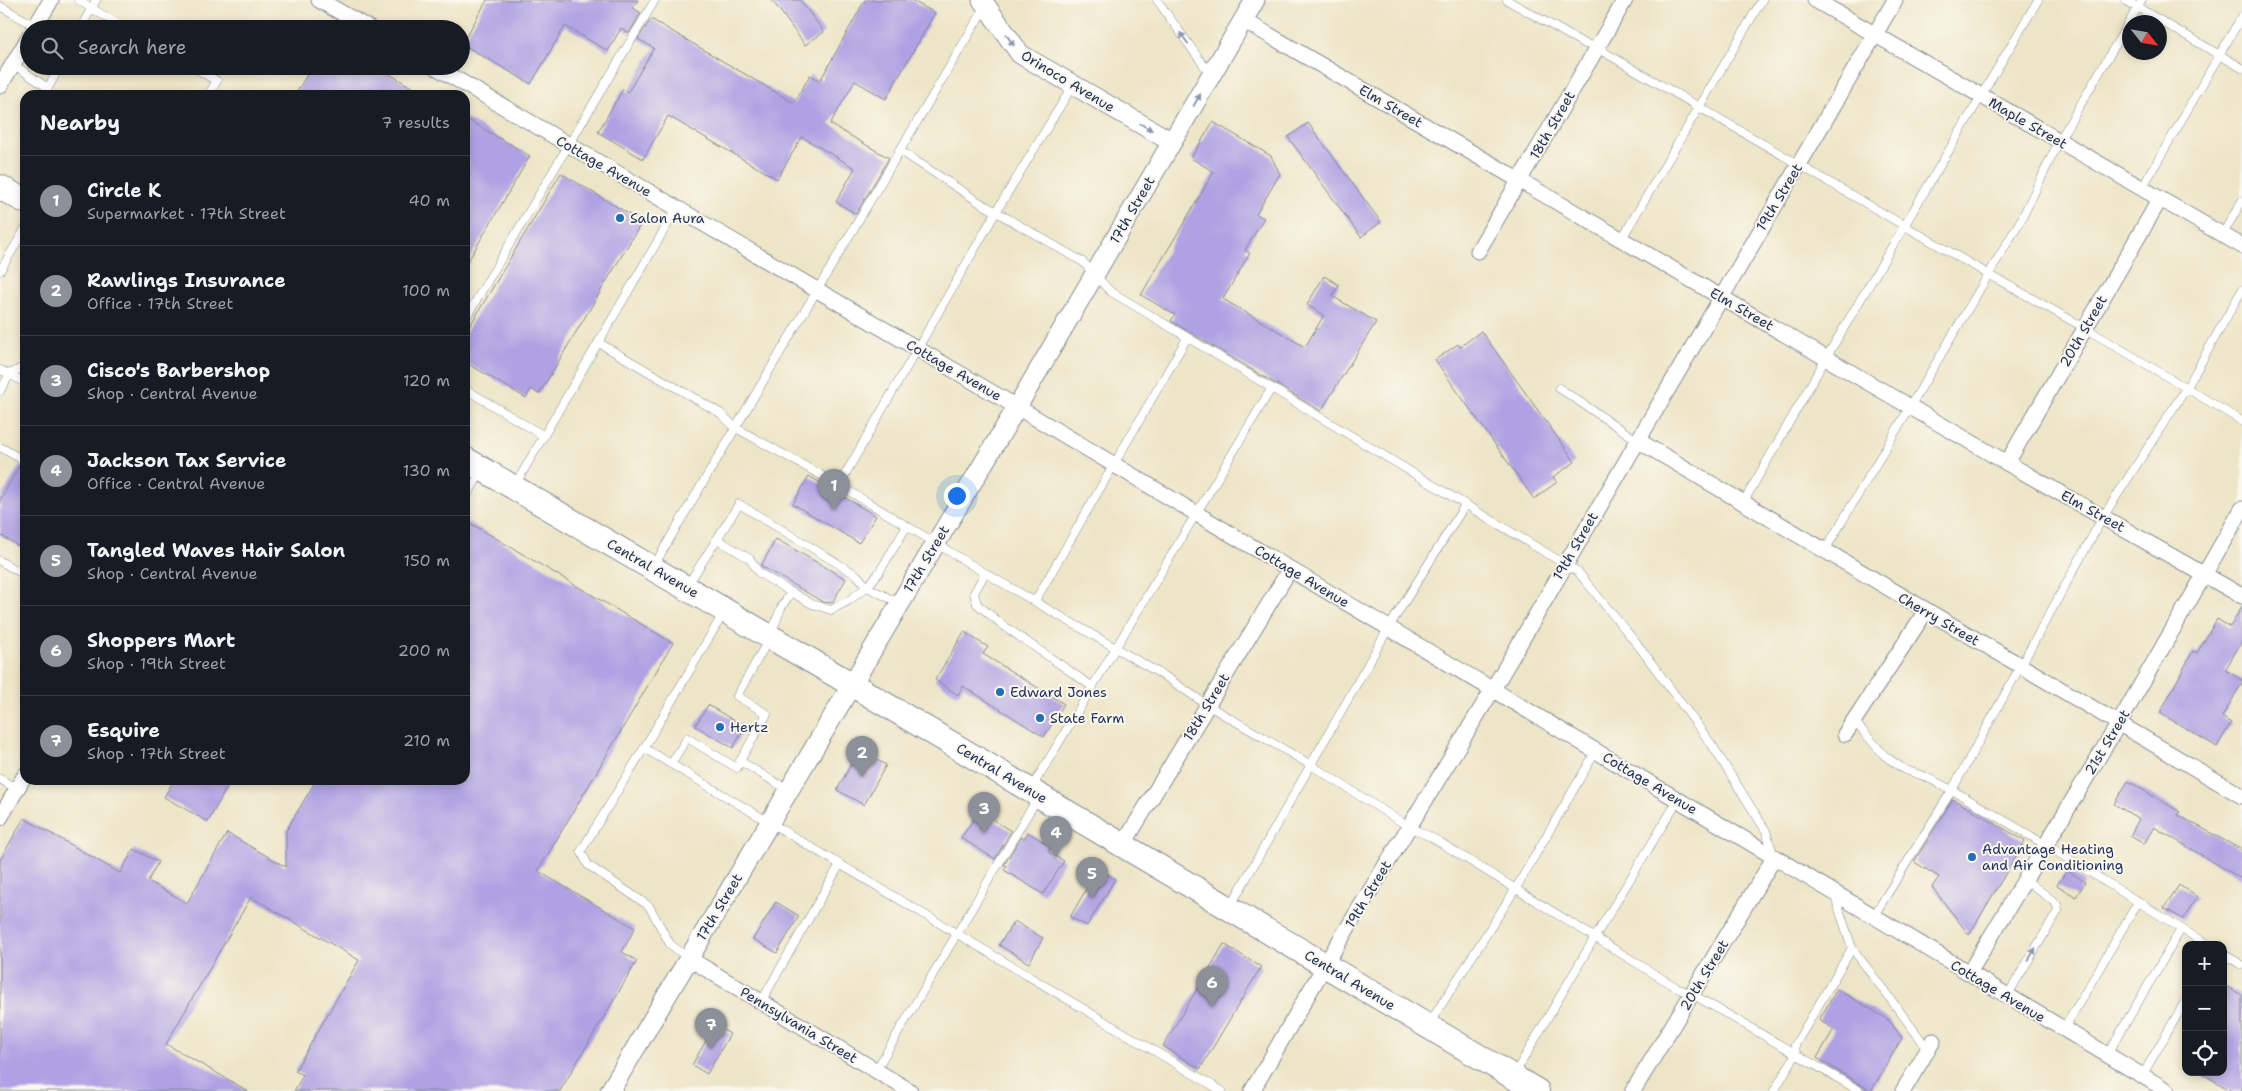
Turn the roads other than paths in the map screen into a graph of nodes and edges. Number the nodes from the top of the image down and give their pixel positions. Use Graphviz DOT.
graph roads {
  1 [pos="51,0"];
  2 [pos="78,0"];
  3 [pos="96,0"];
  4 [pos="655,0"];
  5 [pos="1157,0"];
  6 [pos="1255,0"];
  7 [pos="1507,0"];
  8 [pos="1625,0"];
  9 [pos="1762,0"];
  10 [pos="1815,0"];
  11 [pos="1895,0"];
  12 [pos="2038,0"];
  13 [pos="2125,0"];
  14 [pos="2142,0"];
  15 [pos="329,2"];
  16 [pos="984,2"];
  17 [pos="0,6"];
  18 [pos="91,8"];
  19 [pos="2138,8"];
  20 [pos="2242,16"];
  21 [pos="39,20"];
  22 [pos="85,20"];
  23 [pos="111,20"];
  24 [pos="356,20"];
  25 [pos="1243,20"];
  26 [pos="20,21"];
  27 [pos="1875,35"];
  28 [pos="1597,48"];
  29 [pos="20,52"];
  30 [pos="2220,54"];
  31 [pos="13,64"];
  32 [pos="2242,68"];
  33 [pos="20,70"];
  34 [pos="26,75"];
  35 [pos="55,75"];
  36 [pos="206,75"];
  37 [pos="449,75"];
  38 [pos="1211,76"];
  39 [pos="1073,84"];
  40 [pos="0,86"];
  41 [pos="44,90"];
  42 [pos="47,90"];
  43 [pos="211,90"];
  44 [pos="1981,96"];
  45 [pos="1699,107"];
  46 [pos="2059,141"];
  47 [pos="1172,142"];
  48 [pos="569,145"];
  49 [pos="898,150"];
  50 [pos="1798,164"];
  51 [pos="1519,181"];
  52 [pos="0,187"];
  53 [pos="2142,188"];
  54 [pos="20,198"];
  55 [pos="2160,199"];
  56 [pos="2242,201"];
  57 [pos="677,208"];
  58 [pos="996,212"];
  59 [pos="1905,225"];
  60 [pos="2222,235"];
  61 [pos="20,237"];
  62 [pos="1621,240"];
  63 [pos="2242,246"];
  64 [pos="1478,251"];
  65 [pos="0,271"];
  66 [pos="1988,274"];
  67 [pos="1094,275"];
  68 [pos="817,290"];
  69 [pos="2242,290"];
  70 [pos="1720,297"];
  71 [pos="470,311"];
  72 [pos="2085,328"];
  73 [pos="1187,338"];
  74 [pos="599,343"];
  75 [pos="918,349"];
  76 [pos="1826,358"];
  77 [pos="20,369"];
  78 [pos="0,370"];
  79 [pos="10,374"];
  80 [pos="20,380"];
  81 [pos="2187,387"];
  82 [pos="1559,388"];
  83 [pos="1271,389"];
  84 [pos="0,391"];
  85 [pos="470,392"];
  86 [pos="1017,406"];
  87 [pos="1910,406"];
  88 [pos="2242,420"];
  89 [pos="736,428"];
  90 [pos="544,436"];
  91 [pos="1637,440"];
  92 [pos="0,447"];
  93 [pos="20,458"];
  94 [pos="2007,463"];
  95 [pos="474,464"];
  96 [pos="1115,465"];
  97 [pos="470,480"];
  98 [pos="839,485"];
  99 [pos="513,487"];
  100 [pos="1743,503"];
  101 [pos="1465,505"];
  102 [pos="2242,509"];
  103 [pos="1197,513"];
  104 [pos="2103,517"];
  105 [pos="907,526"];
  106 [pos="717,539"];
  107 [pos="935,543"];
  108 [pos="1824,552"];
  109 [pos="0,561"];
  110 [pos="1564,565"];
  111 [pos="652,568"];
  112 [pos="1290,569"];
  113 [pos="20,573"];
  114 [pos="985,573"];
  115 [pos="2204,574"];
  116 [pos="867,586"];
  117 [pos="685,588"];
  118 [pos="792,592"];
  119 [pos="2242,596"];
  120 [pos="1035,601"];
  121 [pos="899,603"];
  122 [pos="725,610"];
  123 [pos="1926,611"];
  124 [pos="1389,627"];
  125 [pos="770,637"];
  126 [pos="1116,650"];
  127 [pos="2020,666"];
  128 [pos="851,684"];
  129 [pos="1093,687"];
  130 [pos="1493,689"];
  131 [pos="1207,705"];
  132 [pos="1853,720"];
  133 [pos="2119,723"];
  134 [pos="1845,734"];
  135 [pos="644,748"];
  136 [pos="1596,751"];
  137 [pos="740,761"];
  138 [pos="672,764"];
  139 [pos="1311,765"];
  140 [pos="0,778"];
  141 [pos="20,784"];
  142 [pos="17,789"];
  143 [pos="788,790"];
  144 [pos="1952,790"];
  145 [pos="1034,793"];
  146 [pos="2242,796"];
  147 [pos="1678,800"];
  148 [pos="0,818"];
  149 [pos="769,821"];
  150 [pos="1409,827"];
  151 [pos="1123,845"];
  152 [pos="2046,845"];
  153 [pos="1774,858"];
  154 [pos="840,864"];
  155 [pos="2026,880"];
  156 [pos="1516,888"];
  157 [pos="1834,894"];
  158 [pos="2138,902"];
  159 [pos="1230,908"];
  160 [pos="1873,917"];
  161 [pos="2181,929"];
  162 [pos="956,932"];
  163 [pos="1595,937"];
  164 [pos="2201,941"];
  165 [pos="1852,948"];
  166 [pos="2227,956"];
  167 [pos="688,958"];
  168 [pos="1326,965"];
  169 [pos="2242,965"];
  170 [pos="1969,973"];
  171 [pos="1692,994"];
  172 [pos="2007,996"];
  173 [pos="761,1002"];
  174 [pos="2182,1007"];
  175 [pos="1428,1026"];
  176 [pos="2064,1029"];
  177 [pos="1930,1045"];
  178 [pos="1796,1054"];
  179 [pos="2107,1055"];
  180 [pos="876,1070"];
  181 [pos="2142,1076"];
  182 [pos="1513,1077"];
  183 [pos="610,1091"];
  184 [pos="910,1091"];
  185 [pos="1222,1091"];
  186 [pos="1252,1091"];
  187 [pos="1537,1091"];
  188 [pos="1633,1091"];
  189 [pos="1774,1091"];
  190 [pos="1860,1091"];
  191 [pos="1903,1091"];
  192 [pos="2168,1091"];
  1 -- 21 [label="street"];
  2 -- 18 [label="lane"];
  3 -- 18 [label="lane"];
  4 -- 48 [label="lane"];
  38 -- 5 [label="lane, one-way"];
  6 -- 25 [label="street, 17th Street"];
  7 -- 28 [label="lane"];
  8 -- 28 [label="street, 18th Street"];
  9 -- 45 [label="lane"];
  10 -- 27 [label="street, Maple Street"];
  11 -- 27 [label="street, 19th Street"];
  12 -- 44 [label="lane"];
  13 -- 19 [label="lane"];
  14 -- 19 [label="lane"];
  15 -- 24 [label="street"];
  16 -- 39 [label="street, Orinoco Avenue, one-way"];
  16 -- 49 [label="lane"];
  17 -- 26 [label="lane"];
  18 -- 22 [label="lane"];
  18 -- 23 [label="lane"];
  19 -- 30 [label="lane"];
  19 -- 46 [label="lane"];
  20 -- 30 [label="lane"];
  25 -- 38 [label="street, 17th Street"];
  25 -- 51 [label="street, Elm Street"];
  27 -- 44 [label="street, Maple Street"];
  27 -- 50 [label="street, 19th Street"];
  28 -- 45 [label="lane"];
  28 -- 51 [label="street, 18th Street"];
  29 -- 31 [label="street"];
  30 -- 32 [label="lane"];
  30 -- 53 [label="lane"];
  31 -- 33 [label="lane"];
  31 -- 40 [label="street"];
  34 -- 41 [label="lane"];
  35 -- 42 [label="lane"];
  36 -- 43 [label="lane"];
  37 -- 48 [label="street, Cottage Avenue"];
  47 -- 38 [label="street, 17th Street, one-way"];
  39 -- 47 [label="street, Orinoco Avenue, one-way"];
  39 -- 58 [label="lane"];
  44 -- 46 [label="street, Maple Street"];
  44 -- 59 [label="lane"];
  45 -- 50 [label="lane"];
  45 -- 62 [label="lane"];
  46 -- 53 [label="street, Maple Street"];
  46 -- 66 [label="lane"];
  47 -- 67 [label="street, 17th Street"];
  48 -- 57 [label="street, Cottage Avenue"];
  48 -- 71 [label="lane"];
  49 -- 58 [label="lane"];
  49 -- 68 [label="lane"];
  50 -- 59 [label="lane"];
  50 -- 70 [label="street, 19th Street"];
  51 -- 62 [label="street, Elm Street"];
  51 -- 64 [label="street, 18th Street"];
  52 -- 54 [label="main road"];
  53 -- 55 [label="street, Maple Street"];
  55 -- 60 [label="street, Maple Street"];
  55 -- 72 [label="street, 20th Street"];
  56 -- 60 [label="lane"];
  57 -- 68 [label="street, Cottage Avenue"];
  57 -- 74 [label="lane"];
  58 -- 67 [label="lane"];
  58 -- 75 [label="lane"];
  59 -- 66 [label="lane"];
  59 -- 76 [label="lane"];
  60 -- 63 [label="street, Maple Street"];
  61 -- 65 [label="lane"];
  62 -- 70 [label="street, Elm Street"];
  66 -- 72 [label="lane"];
  66 -- 87 [label="lane"];
  67 -- 73 [label="lane"];
  67 -- 86 [label="street, 17th Street"];
  68 -- 75 [label="street, Cottage Avenue"];
  68 -- 89 [label="lane"];
  69 -- 81 [label="lane"];
  70 -- 76 [label="street, Elm Street"];
  70 -- 91 [label="street, 19th Street"];
  72 -- 81 [label="lane"];
  72 -- 94 [label="street, 20th Street"];
  73 -- 83 [label="lane"];
  73 -- 96 [label="lane"];
  74 -- 89 [label="lane"];
  74 -- 90 [label="lane"];
  75 -- 86 [label="street, Cottage Avenue"];
  75 -- 98 [label="lane"];
  76 -- 87 [label="street, Elm Street"];
  76 -- 100 [label="lane"];
  77 -- 79 [label="lane"];
  78 -- 79 [label="lane"];
  79 -- 80 [label="lane"];
  79 -- 84 [label="lane"];
  81 -- 88 [label="lane"];
  81 -- 104 [label="lane"];
  82 -- 91 [label="lane"];
  83 -- 101 [label="lane"];
  83 -- 103 [label="lane"];
  85 -- 90 [label="lane"];
  86 -- 96 [label="street, Cottage Avenue"];
  86 -- 107 [label="street, 17th Street"];
  87 -- 94 [label="street, Elm Street"];
  87 -- 108 [label="lane"];
  89 -- 98 [label="lane"];
  89 -- 111 [label="lane"];
  90 -- 99 [label="lane"];
  91 -- 100 [label="street, Cherry Street"];
  91 -- 110 [label="street, 19th Street"];
  92 -- 93 [label="lane"];
  94 -- 104 [label="street, Elm Street"];
  95 -- 97 [label="lane"];
  95 -- 99 [label="main road, Central Avenue"];
  96 -- 103 [label="street, Cottage Avenue"];
  96 -- 120 [label="lane"];
  98 -- 105 [label="lane"];
  99 -- 111 [label="main road, Central Avenue"];
  100 -- 108 [label="street, Cherry Street"];
  101 -- 110 [label="lane"];
  101 -- 124 [label="lane"];
  102 -- 115 [label="street, 21st Street"];
  103 -- 112 [label="street, Cottage Avenue"];
  103 -- 126 [label="lane"];
  104 -- 115 [label="street, Elm Street"];
  104 -- 127 [label="lane"];
  105 -- 107 [label="lane"];
  105 -- 116 [label="lane"];
  106 -- 116 [label="lane"];
  106 -- 117 [label="lane"];
  106 -- 118 [label="lane"];
  107 -- 114 [label="lane"];
  107 -- 121 [label="street, 17th Street"];
  108 -- 123 [label="street, Cherry Street"];
  109 -- 113 [label="lane"];
  110 -- 130 [label="street, 19th Street"];
  110 -- 153 [label="lane"];
  111 -- 117 [label="main road, Central Avenue"];
  112 -- 124 [label="street, Cottage Avenue"];
  112 -- 131 [label="street, 18th Street"];
  114 -- 120 [label="lane"];
  114 -- 129 [label="lane"];
  115 -- 119 [label="street, Elm Street"];
  115 -- 133 [label="street, 21st Street"];
  116 -- 118 [label="lane"];
  116 -- 121 [label="lane"];
  117 -- 122 [label="main road, Central Avenue"];
  118 -- 125 [label="lane"];
  120 -- 126 [label="lane"];
  121 -- 128 [label="street, 17th Street"];
  122 -- 125 [label="main road, Central Avenue"];
  122 -- 135 [label="lane"];
  123 -- 127 [label="street, Cherry Street"];
  123 -- 132 [label="street"];
  124 -- 130 [label="street, Cottage Avenue"];
  124 -- 139 [label="lane"];
  125 -- 128 [label="main road, Central Avenue"];
  125 -- 137 [label="lane"];
  126 -- 129 [label="lane"];
  126 -- 131 [label="lane"];
  127 -- 133 [label="street, Cherry Street"];
  127 -- 144 [label="lane"];
  128 -- 143 [label="street, 17th Street"];
  128 -- 145 [label="main road, Central Avenue"];
  129 -- 145 [label="lane"];
  130 -- 136 [label="street, Cottage Avenue"];
  130 -- 150 [label="street, 19th Street"];
  131 -- 139 [label="lane"];
  131 -- 151 [label="street, 18th Street"];
  132 -- 134 [label="street"];
  132 -- 144 [label="lane"];
  133 -- 146 [label="street, Cherry Street"];
  133 -- 152 [label="street, 21st Street"];
  135 -- 138 [label="lane"];
  135 -- 167 [label="lane"];
  136 -- 147 [label="street, Cottage Avenue"];
  136 -- 156 [label="lane"];
  137 -- 138 [label="lane"];
  137 -- 143 [label="lane"];
  138 -- 149 [label="lane"];
  139 -- 150 [label="lane"];
  139 -- 159 [label="lane"];
  140 -- 142 [label="lane"];
  141 -- 142 [label="street"];
  142 -- 148 [label="street"];
  143 -- 149 [label="street, 17th Street"];
  144 -- 152 [label="lane"];
  144 -- 160 [label="lane"];
  145 -- 151 [label="main road, Central Avenue"];
  145 -- 162 [label="lane"];
  147 -- 153 [label="street, Cottage Avenue"];
  147 -- 163 [label="lane"];
  149 -- 154 [label="lane"];
  149 -- 167 [label="street, 17th Street"];
  150 -- 156 [label="lane"];
  150 -- 168 [label="street, 19th Street"];
  151 -- 159 [label="main road, Central Avenue"];
  152 -- 155 [label="street, 21st Street"];
  152 -- 158 [label="lane"];
  153 -- 157 [label="street, Cottage Avenue"];
  153 -- 171 [label="street, 20th Street"];
  154 -- 162 [label="lane"];
  154 -- 173 [label="lane"];
  155 -- 170 [label="street, 21st Street"];
  172 -- 155 [label="lane, one-way"];
  156 -- 163 [label="lane"];
  156 -- 175 [label="lane"];
  157 -- 160 [label="street, Cottage Avenue"];
  157 -- 165 [label="lane"];
  158 -- 161 [label="lane"];
  158 -- 176 [label="lane"];
  159 -- 168 [label="main road, Central Avenue"];
  160 -- 170 [label="street, Cottage Avenue"];
  161 -- 164 [label="lane"];
  161 -- 179 [label="lane"];
  162 -- 180 [label="lane"];
  162 -- 185 [label="lane"];
  163 -- 171 [label="lane"];
  163 -- 182 [label="lane"];
  165 -- 177 [label="lane"];
  165 -- 178 [label="lane"];
  166 -- 169 [label="lane"];
  167 -- 173 [label="street, Pennsylvania Street"];
  167 -- 183 [label="street, 17th Street"];
  168 -- 175 [label="main road, Central Avenue"];
  168 -- 186 [label="street, 19th Street"];
  170 -- 172 [label="street, Cottage Avenue"];
  171 -- 178 [label="lane"];
  171 -- 188 [label="street, 20th Street"];
  172 -- 176 [label="street, Cottage Avenue"];
  173 -- 180 [label="street, Pennsylvania Street"];
  174 -- 181 [label="lane"];
  175 -- 182 [label="main road, Central Avenue"];
  176 -- 179 [label="street, Cottage Avenue"];
  177 -- 191 [label="street"];
  178 -- 189 [label="lane"];
  178 -- 190 [label="lane"];
  179 -- 181 [label="street, Cottage Avenue"];
  180 -- 184 [label="street, Pennsylvania Street"];
  181 -- 192 [label="street, Cottage Avenue"];
  182 -- 187 [label="main road, Central Avenue"];
}
